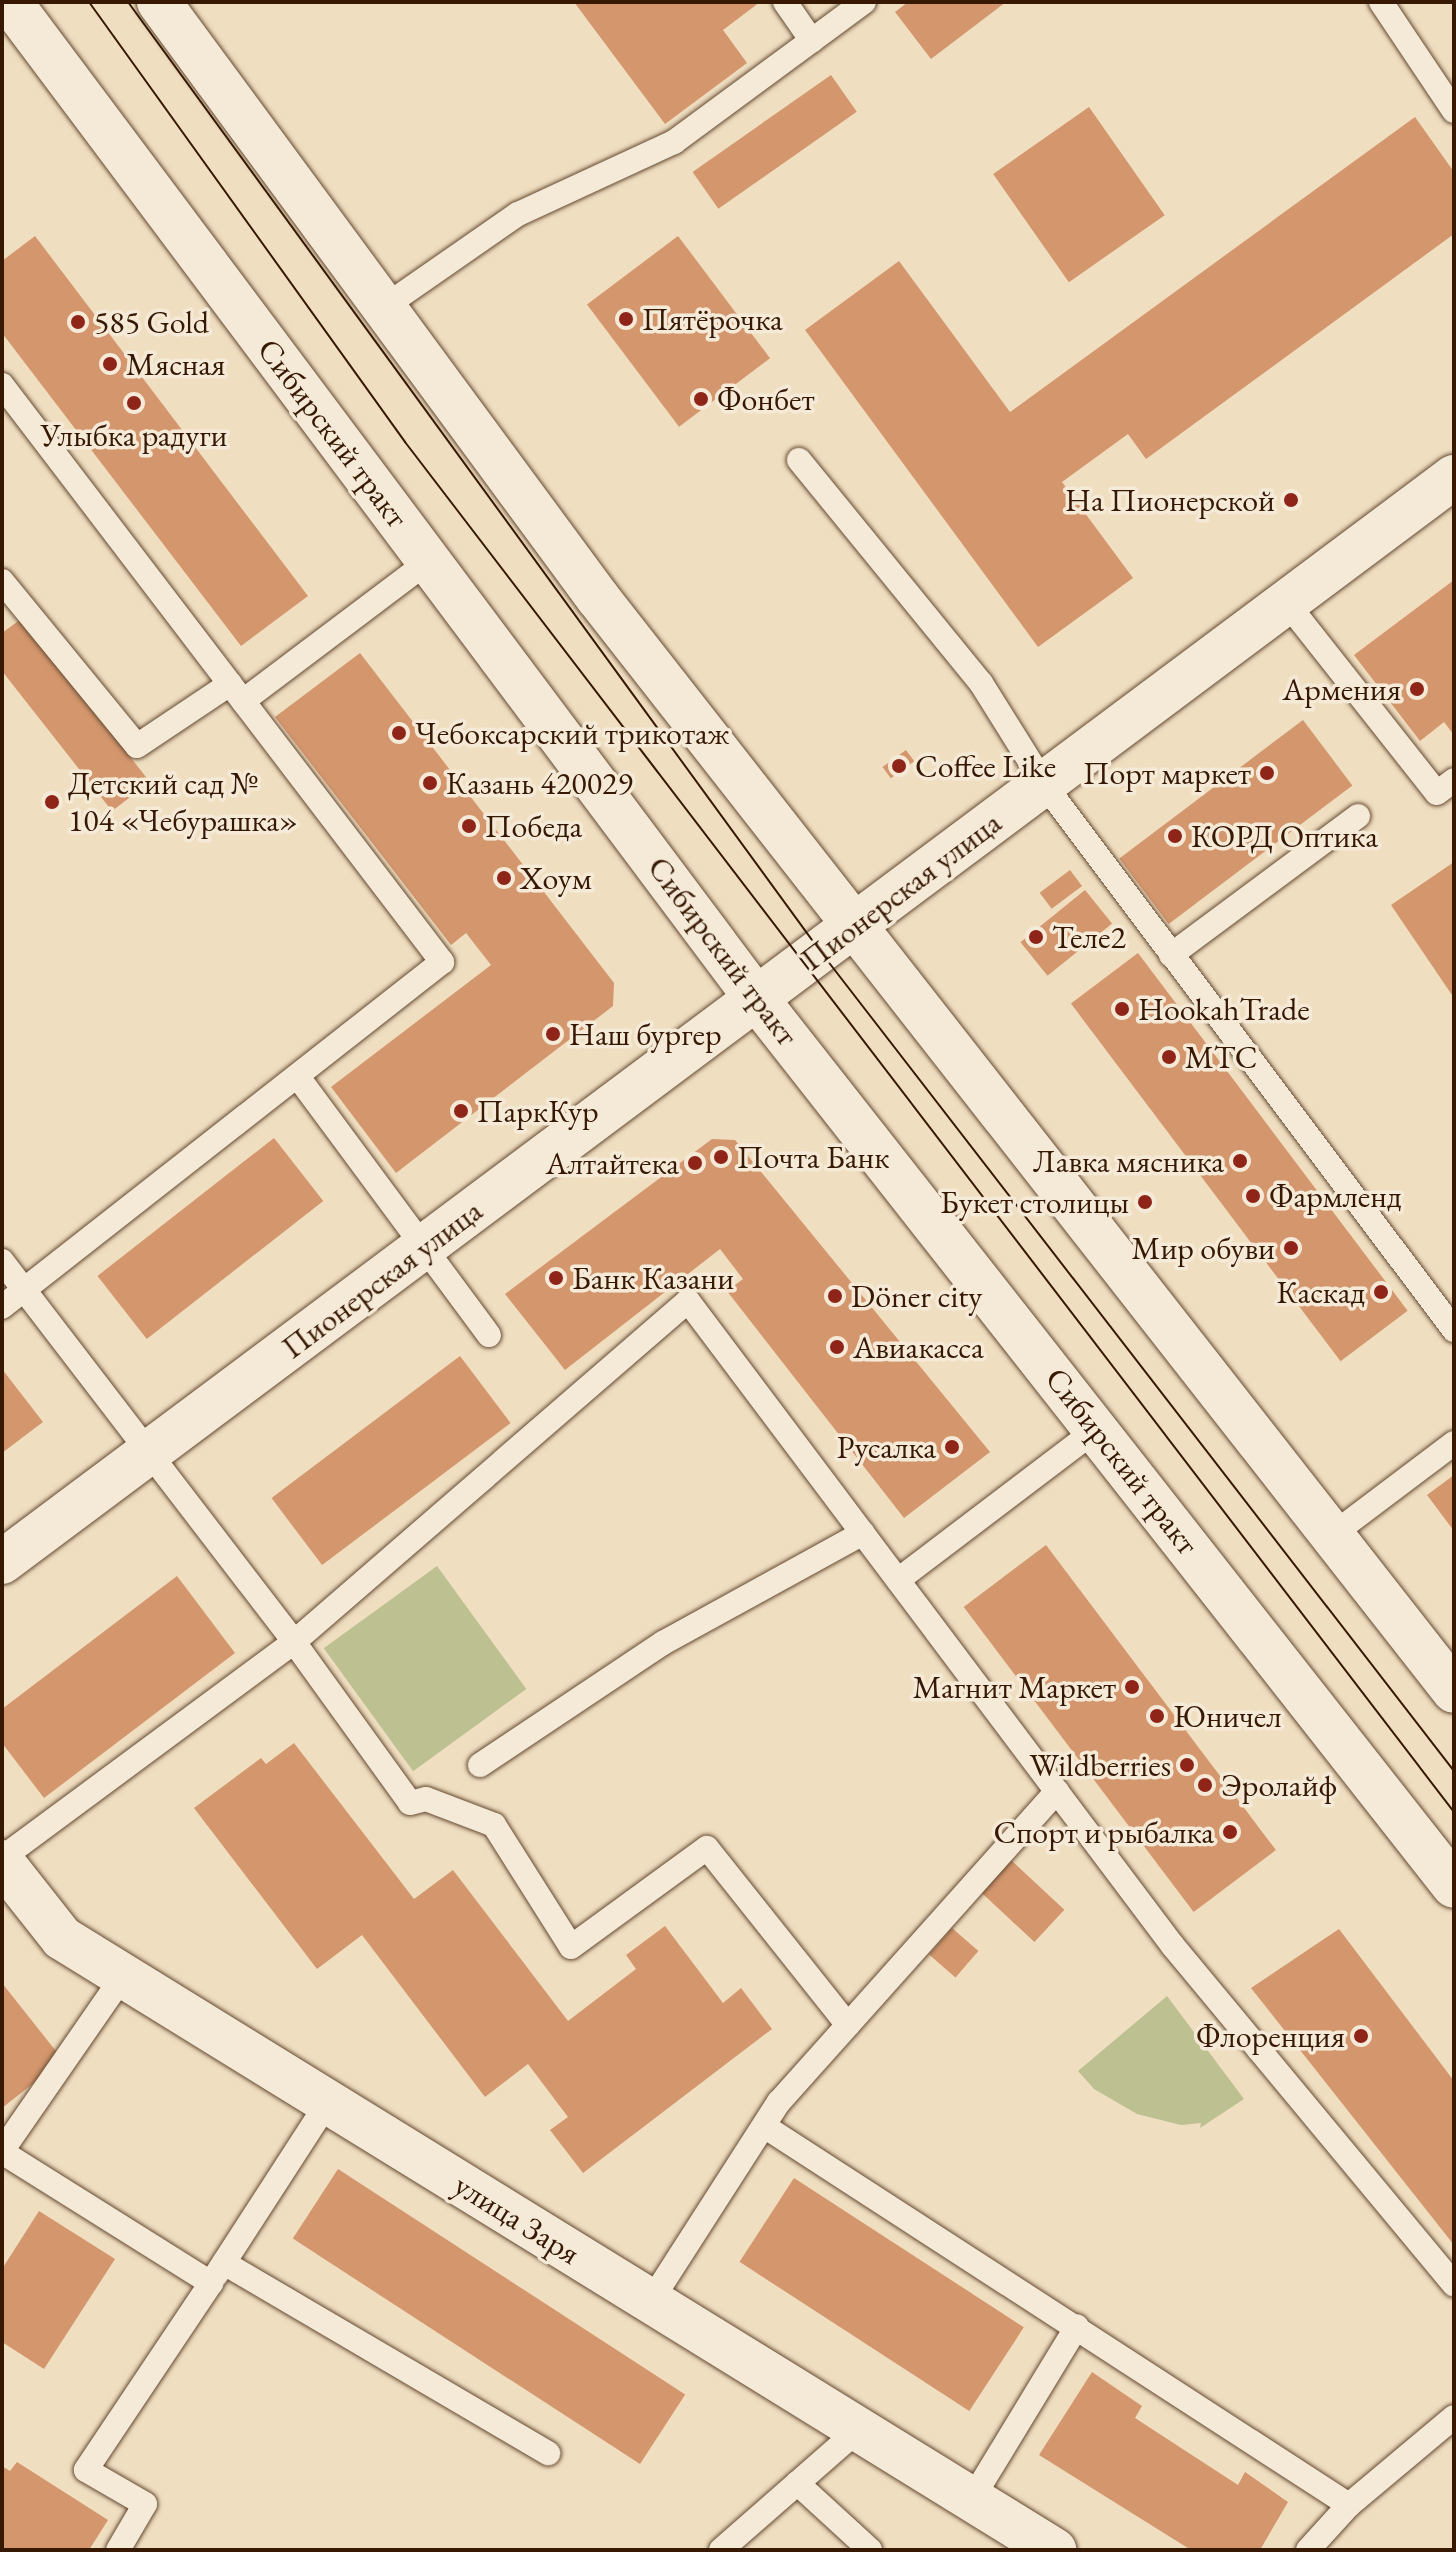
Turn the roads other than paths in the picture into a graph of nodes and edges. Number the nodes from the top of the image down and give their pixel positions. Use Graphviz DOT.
graph roads {
  1 [pos="10,2"];
  2 [pos="159,2"];
  3 [pos="785,2"];
  4 [pos="864,2"];
  5 [pos="1381,2"];
  6 [pos="812,41"];
  7 [pos="1454,111"];
  8 [pos="384,307"];
  9 [pos="2,385"];
  10 [pos="799,460"];
  11 [pos="1454,477"];
  12 [pos="429,561"];
  13 [pos="2,581"];
  14 [pos="1286,602"];
  15 [pos="237,692"];
  16 [pos="1044,784"];
  17 [pos="1451,789"];
  18 [pos="1358,816"];
  19 [pos="857,923"];
  20 [pos="1171,955"];
  21 [pos="756,998"];
  22 [pos="298,1077"];
  23 [pos="425,1247"];
  24 [pos="2,1261"];
  25 [pos="25,1289"];
  26 [pos="2,1307"];
  27 [pos="1454,1330"];
  28 [pos="489,1335"];
  29 [pos="1097,1429"];
  30 [pos="1454,1443"];
  31 [pos="147,1454"];
  32 [pos="863,1533"];
  33 [pos="1332,1535"];
  34 [pos="2,1562"];
  35 [pos="898,1580"];
  36 [pos="294,1642"];
  37 [pos="1454,1691"];
  38 [pos="480,1765"];
  39 [pos="1057,1791"];
  40 [pos="2,1860"];
  41 [pos="1454,1886"];
  42 [pos="123,1976"];
  43 [pos="848,2025"];
  44 [pos="328,2102"];
  45 [pos="764,2126"];
  46 [pos="2,2152"];
  47 [pos="224,2263"];
  48 [pos="211,2283"];
  49 [pos="1454,2285"];
  50 [pos="651,2301"];
  51 [pos="1077,2326"];
  52 [pos="1454,2417"];
  53 [pos="858,2430"];
  54 [pos="548,2453"];
  55 [pos="797,2483"];
  56 [pos="972,2499"];
  57 [pos="1349,2505"];
  58 [pos="118,2550"];
  59 [pos="721,2550"];
  60 [pos="870,2550"];
  61 [pos="1054,2550"];
  62 [pos="1308,2550"];
  1 -- 12 [label="main road, Сибирский тракт"];
  2 -- 8 [label="main road"];
  3 -- 6 [label="lane"];
  4 -- 6 [label="lane"];
  5 -- 7 [label="lane"];
  6 -- 8 [label="lane"];
  8 -- 19 [label="main road"];
  9 -- 15 [label="lane"];
  10 -- 16 [label="lane"];
  11 -- 14 [label="main road, Пионерская улица"];
  12 -- 15 [label="lane"];
  12 -- 21 [label="main road, Сибирский тракт"];
  13 -- 15 [label="lane"];
  14 -- 16 [label="main road, Пионерская улица"];
  14 -- 17 [label="lane"];
  15 -- 22 [label="lane"];
  16 -- 19 [label="main road, Пионерская улица"];
  16 -- 20 [label="lane"];
  18 -- 20 [label="lane"];
  19 -- 21 [label="main road, Пионерская улица"];
  19 -- 33 [label="main road"];
  20 -- 27 [label="lane"];
  21 -- 23 [label="main road, Пионерская улица"];
  21 -- 29 [label="main road, Сибирский тракт"];
  22 -- 23 [label="lane"];
  22 -- 25 [label="lane"];
  23 -- 28 [label="lane"];
  23 -- 31 [label="main road, Пионерская улица"];
  24 -- 25 [label="lane"];
  25 -- 26 [label="lane"];
  25 -- 31 [label="lane"];
  29 -- 35 [label="lane"];
  29 -- 41 [label="main road, Сибирский тракт"];
  30 -- 33 [label="lane"];
  31 -- 34 [label="main road, Пионерская улица"];
  31 -- 36 [label="lane"];
  32 -- 35 [label="lane"];
  32 -- 36 [label="lane"];
  32 -- 38 [label="lane"];
  33 -- 37 [label="main road"];
  35 -- 39 [label="lane"];
  36 -- 40 [label="lane"];
  36 -- 43 [label="lane"];
  39 -- 43 [label="lane"];
  39 -- 49 [label="lane"];
  40 -- 42 [label="main road, улица Заря"];
  42 -- 44 [label="main road, улица Заря"];
  42 -- 46 [label="lane"];
  43 -- 45 [label="lane"];
  44 -- 47 [label="lane"];
  44 -- 50 [label="main road, улица Заря"];
  45 -- 50 [label="lane"];
  45 -- 51 [label="lane"];
  46 -- 48 [label="lane"];
  47 -- 48 [label="lane"];
  47 -- 54 [label="lane"];
  48 -- 58 [label="lane"];
  50 -- 53 [label="main road, улица Заря"];
  51 -- 56 [label="lane"];
  51 -- 57 [label="lane"];
  52 -- 57 [label="lane"];
  53 -- 55 [label="lane"];
  53 -- 56 [label="main road, улица Заря"];
  55 -- 59 [label="lane"];
  55 -- 60 [label="lane"];
  56 -- 61 [label="main road, улица Заря"];
  57 -- 62 [label="lane"];
}
